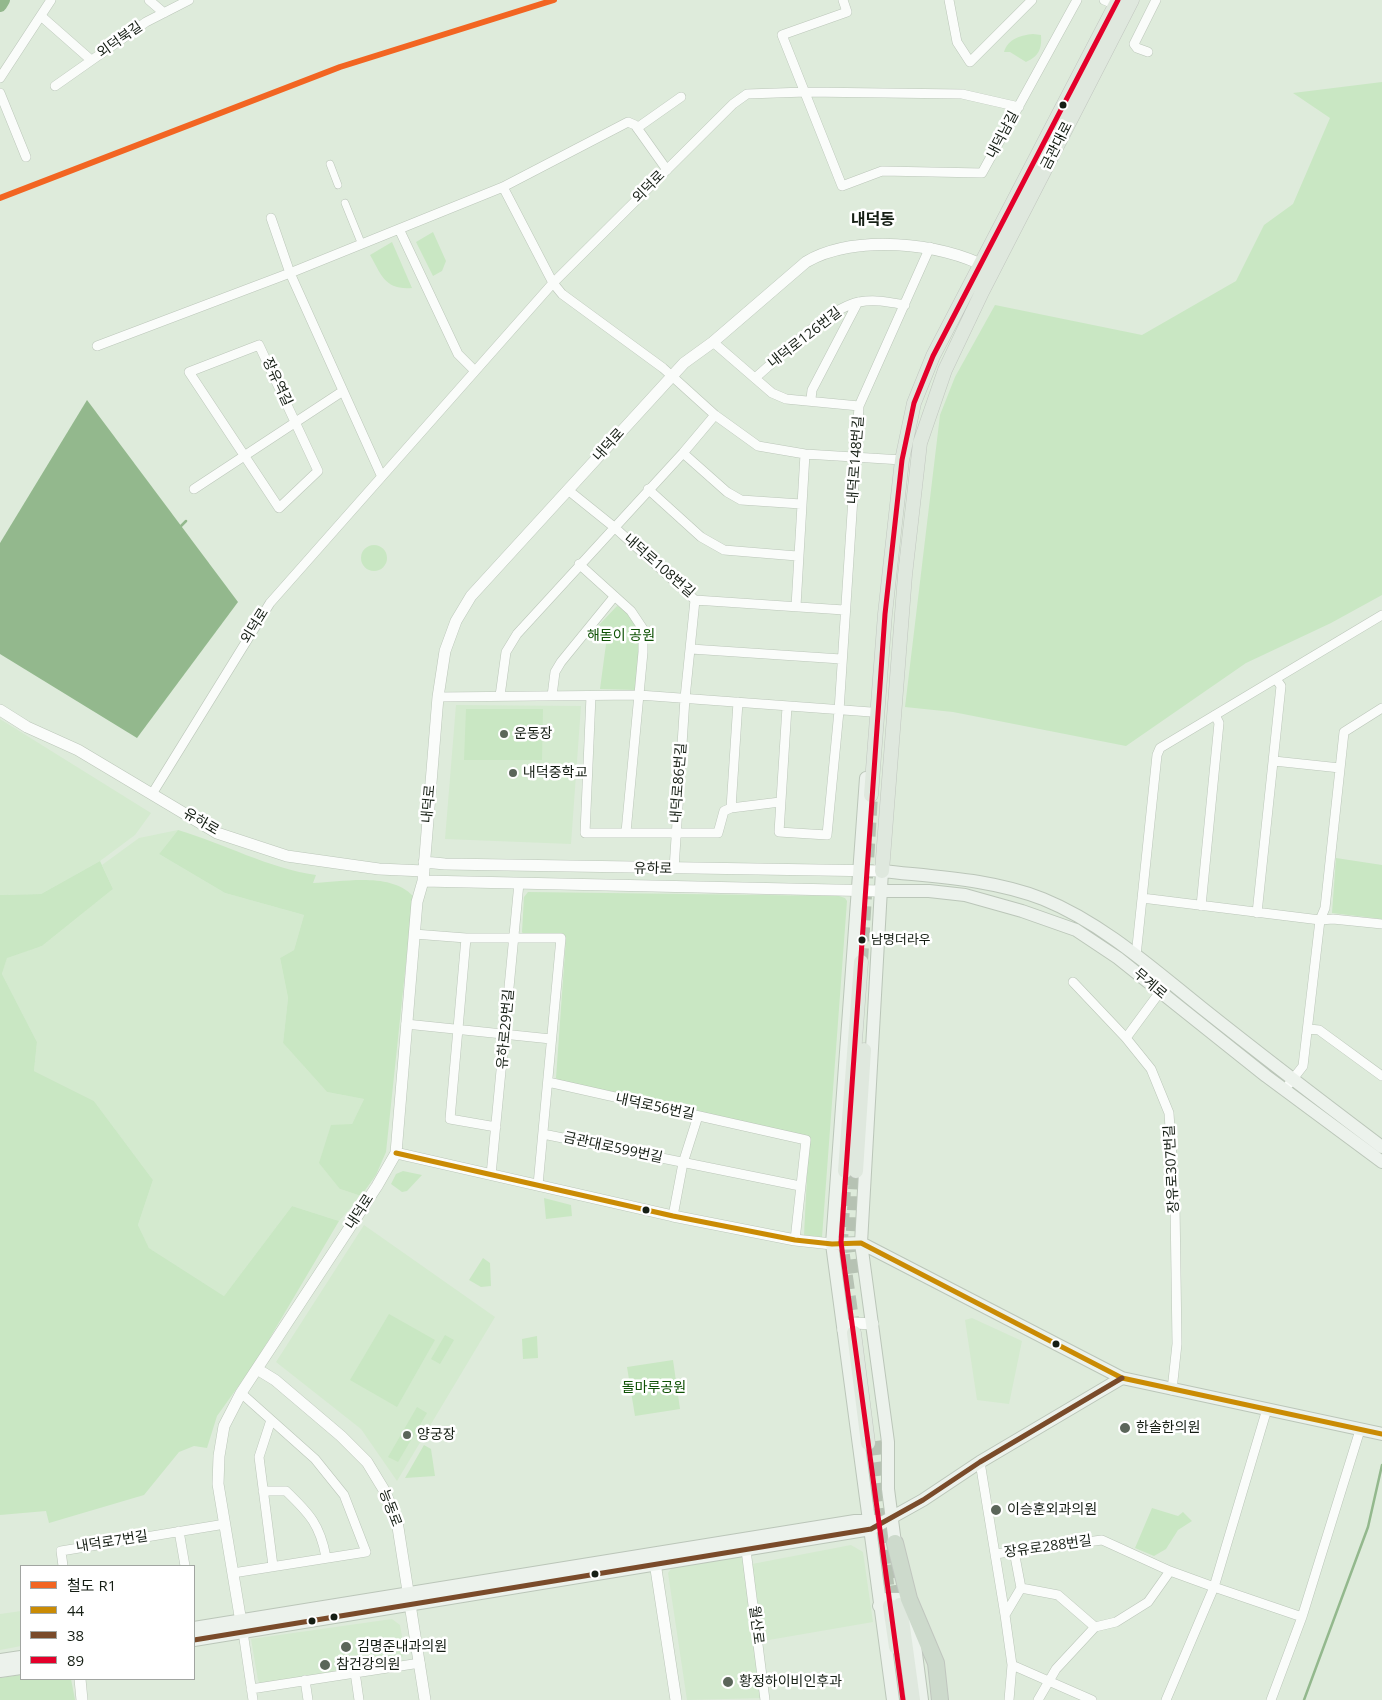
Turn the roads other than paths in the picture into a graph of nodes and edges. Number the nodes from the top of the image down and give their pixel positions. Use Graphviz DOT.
graph roads {
  1 [pos="51,0"];
  2 [pos="150,0"];
  3 [pos="189,0"];
  4 [pos="843,0"];
  5 [pos="949,0"];
  6 [pos="1032,0"];
  7 [pos="1077,0"];
  8 [pos="1132,0"];
  9 [pos="1156,0"];
  10 [pos="1113,2"];
  11 [pos="164,13"];
  12 [pos="41,16"];
  13 [pos="1148,52"];
  14 [pos="91,60"];
  15 [pos="0,78"];
  16 [pos="55,86"];
  17 [pos="806,92"];
  18 [pos="0,93"];
  19 [pos="746,94"];
  20 [pos="681,97"];
  21 [pos="1019,106"];
  22 [pos="637,128"];
  23 [pos="26,157"];
  24 [pos="330,164"];
  25 [pos="667,170"];
  26 [pos="338,185"];
  27 [pos="503,187"];
  28 [pos="344,203"];
  29 [pos="270,218"];
  30 [pos="399,229"];
  31 [pos="360,240"];
  32 [pos="930,247"];
  33 [pos="987,268"];
  34 [pos="290,273"];
  35 [pos="553,283"];
  36 [pos="858,302"];
  37 [pos="905,305"];
  38 [pos="713,342"];
  39 [pos="97,346"];
  40 [pos="475,371"];
  41 [pos="672,376"];
  42 [pos="755,378"];
  43 [pos="343,390"];
  44 [pos="810,399"];
  45 [pos="859,406"];
  46 [pos="715,415"];
  47 [pos="295,422"];
  48 [pos="920,443"];
  49 [pos="683,453"];
  50 [pos="805,454"];
  51 [pos="244,455"];
  52 [pos="857,458"];
  53 [pos="902,460"];
  54 [pos="382,476"];
  55 [pos="194,489"];
  56 [pos="648,489"];
  57 [pos="568,490"];
  58 [pos="801,504"];
  59 [pos="614,527"];
  60 [pos="797,556"];
  61 [pos="579,564"];
  62 [pos="891,564"];
  63 [pos="614,597"];
  64 [pos="695,600"];
  65 [pos="796,606"];
  66 [pos="844,610"];
  67 [pos="1382,615"];
  68 [pos="691,649"];
  69 [pos="841,659"];
  70 [pos="1276,679"];
  71 [pos="639,695"];
  72 [pos="500,696"];
  73 [pos="552,696"];
  74 [pos="591,696"];
  75 [pos="438,697"];
  76 [pos="685,698"];
  77 [pos="738,702"];
  78 [pos="787,707"];
  79 [pos="1382,708"];
  80 [pos="0,710"];
  81 [pos="839,711"];
  82 [pos="872,712"];
  83 [pos="1215,715"];
  84 [pos="1274,761"];
  85 [pos="1340,768"];
  86 [pos="152,794"];
  87 [pos="780,802"];
  88 [pos="732,808"];
  89 [pos="626,832"];
  90 [pos="675,835"];
  91 [pos="674,869"];
  92 [pos="858,870"];
  93 [pos="424,871"];
  94 [pos="882,871"];
  95 [pos="519,883"];
  96 [pos="856,889"];
  97 [pos="881,891"];
  98 [pos="1142,898"];
  99 [pos="1201,906"];
  100 [pos="1257,913"];
  101 [pos="1320,920"];
  102 [pos="1382,924"];
  103 [pos="1079,925"];
  104 [pos="414,934"];
  105 [pos="466,938"];
  106 [pos="514,938"];
  107 [pos="1122,953"];
  108 [pos="1136,956"];
  109 [pos="865,963"];
  110 [pos="1168,981"];
  111 [pos="1073,982"];
  112 [pos="1160,992"];
  113 [pos="406,1024"];
  114 [pos="1309,1029"];
  115 [pos="458,1031"];
  116 [pos="505,1034"];
  117 [pos="1126,1038"];
  118 [pos="551,1039"];
  119 [pos="1382,1076"];
  120 [pos="548,1082"];
  121 [pos="1288,1085"];
  122 [pos="698,1116"];
  123 [pos="496,1128"];
  124 [pos="543,1134"];
  125 [pos="1382,1147"];
  126 [pos="396,1153"];
  127 [pos="1382,1162"];
  128 [pos="683,1163"];
  129 [pos="850,1171"];
  130 [pos="491,1175"];
  131 [pos="538,1185"];
  132 [pos="800,1186"];
  133 [pos="672,1216"];
  134 [pos="795,1240"];
  135 [pos="861,1243"];
  136 [pos="832,1244"];
  137 [pos="858,1330"];
  138 [pos="257,1369"];
  139 [pos="1122,1378"];
  140 [pos="1172,1390"];
  141 [pos="241,1393"];
  142 [pos="1267,1409"];
  143 [pos="272,1420"];
  144 [pos="1362,1430"];
  145 [pos="1382,1434"];
  146 [pos="873,1443"];
  147 [pos="980,1462"];
  148 [pos="263,1491"];
  149 [pos="888,1519"];
  150 [pos="226,1524"];
  151 [pos="870,1524"];
  152 [pos="179,1531"];
  153 [pos="895,1543"];
  154 [pos="746,1550"];
  155 [pos="1014,1551"];
  156 [pos="995,1554"];
  157 [pos="326,1557"];
  158 [pos="654,1559"];
  159 [pos="63,1565"];
  160 [pos="185,1565"];
  161 [pos="273,1566"];
  162 [pos="1170,1571"];
  163 [pos="233,1573"];
  164 [pos="1214,1587"];
  165 [pos="1021,1588"];
  166 [pos="409,1599"];
  167 [pos="894,1604"];
  168 [pos="1005,1615"];
  169 [pos="1302,1617"];
  170 [pos="241,1626"];
  171 [pos="1095,1627"];
  172 [pos="195,1628"];
  173 [pos="195,1640"];
  174 [pos="20,1657"];
  175 [pos="0,1660"];
  176 [pos="420,1663"];
  177 [pos="1012,1665"];
  178 [pos="20,1668"];
  179 [pos="0,1671"];
  180 [pos="355,1672"];
  181 [pos="80,1680"];
  182 [pos="305,1680"];
  183 [pos="1048,1681"];
  184 [pos="252,1689"];
  185 [pos="82,1700"];
  186 [pos="253,1700"];
  187 [pos="308,1700"];
  188 [pos="359,1700"];
  189 [pos="426,1700"];
  190 [pos="676,1700"];
  191 [pos="766,1700"];
  192 [pos="892,1700"];
  193 [pos="903,1700"];
  194 [pos="913,1700"];
  195 [pos="922,1700"];
  196 [pos="940,1700"];
  197 [pos="1009,1700"];
  198 [pos="1038,1700"];
  199 [pos="1092,1700"];
  200 [pos="1166,1700"];
  201 [pos="1271,1700"];
  1 -- 12 [label="street"];
  2 -- 11 [label="street"];
  3 -- 11 [label="street, 외덕북길"];
  4 -- 17 [label="street"];
  5 -- 6 [label="street"];
  7 -- 21 [label="street"];
  8 -- 33 [label="main road, 금관대로"];
  9 -- 13 [label="street"];
  10 -- 33 [label="main road, 금관대로"];
  11 -- 14 [label="street, 외덕북길"];
  12 -- 14 [label="street"];
  12 -- 15 [label="street"];
  14 -- 16 [label="street, 외덕북길"];
  17 -- 19 [label="street, 내덕남길"];
  17 -- 21 [label="street, 내덕남길"];
  17 -- 21 [label="street, 내덕남길"];
  18 -- 23 [label="street"];
  19 -- 25 [label="street, 외덕로"];
  20 -- 22 [label="street"];
  22 -- 25 [label="street"];
  22 -- 27 [label="street"];
  24 -- 26 [label="street"];
  25 -- 35 [label="street, 외덕로"];
  27 -- 30 [label="street"];
  27 -- 35 [label="street"];
  28 -- 31 [label="street"];
  29 -- 34 [label="street"];
  30 -- 34 [label="street"];
  30 -- 40 [label="street"];
  32 -- 33 [label="street, 내덕로"];
  32 -- 37 [label="street, 내덕로148번길"];
  32 -- 38 [label="street, 내덕로"];
  33 -- 48 [label="main road, 금관대로"];
  33 -- 53 [label="main road, 금관대로"];
  34 -- 39 [label="street"];
  34 -- 43 [label="street"];
  35 -- 40 [label="street, 외덕로"];
  35 -- 41 [label="street"];
  36 -- 37 [label="street, 내덕로126번길"];
  36 -- 42 [label="street, 내덕로126번길"];
  36 -- 44 [label="street, 내덕로126번길"];
  37 -- 45 [label="street, 내덕로148번길"];
  38 -- 41 [label="street, 내덕로"];
  38 -- 42 [label="street, 내덕로126번길"];
  40 -- 54 [label="street, 외덕로"];
  41 -- 46 [label="street"];
  41 -- 57 [label="street, 내덕로"];
  42 -- 44 [label="street, 내덕로126번길"];
  43 -- 47 [label="street"];
  43 -- 54 [label="street"];
  44 -- 45 [label="street, 내덕로126번길"];
  45 -- 52 [label="street, 내덕로148번길"];
  46 -- 49 [label="street, 내덕로108번길"];
  46 -- 50 [label="street"];
  47 -- 51 [label="street"];
  47 -- 51 [label="street, 장유역길"];
  47 -- 51 [label="street, 장유역길"];
  48 -- 62 [label="main road, 금관대로"];
  48 -- 94 [label="main road"];
  49 -- 56 [label="street, 내덕로108번길"];
  49 -- 58 [label="street"];
  50 -- 52 [label="street"];
  50 -- 58 [label="street"];
  51 -- 55 [label="street"];
  52 -- 53 [label="street"];
  52 -- 66 [label="street, 내덕로148번길"];
  53 -- 62 [label="main road, 금관대로"];
  54 -- 86 [label="street, 외덕로"];
  56 -- 59 [label="street, 내덕로108번길"];
  56 -- 60 [label="street"];
  57 -- 59 [label="street, 내덕로108번길"];
  57 -- 75 [label="street, 내덕로"];
  58 -- 60 [label="street"];
  59 -- 61 [label="street"];
  59 -- 64 [label="street, 내덕로108번길"];
  60 -- 65 [label="street"];
  61 -- 63 [label="street"];
  61 -- 72 [label="street"];
  62 -- 82 [label="main road"];
  63 -- 71 [label="street"];
  63 -- 73 [label="street"];
  64 -- 65 [label="street, 내덕로108번길"];
  64 -- 68 [label="street, 내덕로86번길"];
  65 -- 66 [label="street, 내덕로108번길"];
  66 -- 69 [label="street, 내덕로148번길"];
  67 -- 70 [label="street"];
  68 -- 69 [label="street"];
  68 -- 76 [label="street, 내덕로86번길"];
  69 -- 81 [label="street, 내덕로148번길"];
  70 -- 83 [label="street"];
  70 -- 84 [label="street"];
  71 -- 74 [label="street"];
  71 -- 76 [label="street"];
  71 -- 89 [label="street"];
  72 -- 73 [label="street"];
  72 -- 75 [label="street"];
  73 -- 74 [label="street"];
  74 -- 89 [label="street"];
  75 -- 93 [label="street, 내덕로"];
  76 -- 77 [label="street"];
  76 -- 90 [label="street, 내덕로86번길"];
  77 -- 78 [label="street"];
  77 -- 88 [label="street"];
  78 -- 81 [label="street"];
  78 -- 87 [label="street"];
  79 -- 85 [label="street"];
  80 -- 86 [label="street, 유하로"];
  81 -- 82 [label="street"];
  81 -- 87 [label="street, 내덕로148번길"];
  82 -- 92 [label="main road"];
  83 -- 98 [label="street"];
  83 -- 99 [label="street"];
  84 -- 85 [label="street"];
  84 -- 100 [label="street"];
  85 -- 101 [label="street"];
  86 -- 93 [label="street, 유하로"];
  87 -- 88 [label="street"];
  88 -- 90 [label="street"];
  89 -- 90 [label="street"];
  90 -- 91 [label="street, 내덕로86번길"];
  91 -- 92 [label="street, 유하로"];
  91 -- 93 [label="street, 유하로"];
  92 -- 94 [label="street, 유하로"];
  92 -- 96 [label="main road"];
  93 -- 95 [label="street, 유하로"];
  93 -- 104 [label="street, 내덕로"];
  94 -- 97 [label="main road"];
  94 -- 103 [label="main road, 무계로"];
  95 -- 96 [label="street, 유하로"];
  95 -- 106 [label="street, 유하로29번길"];
  96 -- 97 [label="street, 유하로"];
  96 -- 136 [label="main road"];
  97 -- 103 [label="main road, 무계로"];
  97 -- 135 [label="main road"];
  98 -- 99 [label="street"];
  98 -- 108 [label="street"];
  99 -- 100 [label="street"];
  100 -- 101 [label="street"];
  101 -- 102 [label="street"];
  101 -- 114 [label="street"];
  103 -- 107 [label="main road, 무계로"];
  104 -- 105 [label="street"];
  104 -- 113 [label="street, 내덕로"];
  105 -- 106 [label="street"];
  105 -- 115 [label="street"];
  106 -- 116 [label="street, 유하로29번길"];
  106 -- 118 [label="street"];
  107 -- 108 [label="main road, 무계로"];
  107 -- 112 [label="main road, 무계로"];
  108 -- 110 [label="main road, 무계로"];
  109 -- 129 [label="main road"];
  110 -- 112 [label="street"];
  110 -- 121 [label="main road, 무계로"];
  111 -- 117 [label="street, 장유로307번길"];
  112 -- 117 [label="street"];
  112 -- 121 [label="main road, 무계로"];
  113 -- 115 [label="street"];
  113 -- 126 [label="street, 내덕로"];
  114 -- 119 [label="street"];
  114 -- 121 [label="street"];
  115 -- 116 [label="street"];
  115 -- 123 [label="street"];
  116 -- 118 [label="street"];
  116 -- 123 [label="street, 유하로29번길"];
  117 -- 140 [label="street, 장유로307번길"];
  118 -- 120 [label="street"];
  120 -- 122 [label="street, 내덕로56번길"];
  120 -- 124 [label="street, 금관대로599번길"];
  121 -- 125 [label="main road, 무계로"];
  121 -- 127 [label="main road, 무계로"];
  122 -- 128 [label="street"];
  122 -- 132 [label="street, 내덕로56번길"];
  123 -- 130 [label="street, 유하로29번길"];
  124 -- 128 [label="street, 금관대로599번길"];
  124 -- 131 [label="street, 금관대로599번길"];
  126 -- 130 [label="street"];
  126 -- 138 [label="street, 내덕로"];
  128 -- 132 [label="street, 금관대로599번길"];
  128 -- 133 [label="street"];
  130 -- 131 [label="street"];
  131 -- 133 [label="street"];
  132 -- 134 [label="street"];
  133 -- 134 [label="street"];
  134 -- 136 [label="street"];
  135 -- 136 [label="main road"];
  135 -- 137 [label="main road"];
  135 -- 139 [label="main road"];
  136 -- 137 [label="main road"];
  137 -- 146 [label="main road"];
  137 -- 146 [label="main road"];
  138 -- 141 [label="street, 내덕로"];
  138 -- 166 [label="street, 능동로"];
  139 -- 140 [label="main road"];
  139 -- 147 [label="main road"];
  140 -- 142 [label="main road"];
  141 -- 143 [label="street"];
  141 -- 150 [label="street, 내덕로"];
  142 -- 144 [label="main road"];
  142 -- 164 [label="street"];
  143 -- 148 [label="street"];
  143 -- 157 [label="street"];
  144 -- 145 [label="main road"];
  144 -- 169 [label="street"];
  146 -- 149 [label="main road"];
  146 -- 151 [label="main road"];
  147 -- 149 [label="main road"];
  147 -- 156 [label="street, 장유로288번길"];
  148 -- 157 [label="street"];
  148 -- 161 [label="street"];
  149 -- 151 [label="main road"];
  149 -- 153 [label="main road"];
  150 -- 152 [label="street, 내덕로7번길"];
  150 -- 163 [label="street, 내덕로"];
  151 -- 154 [label="main road"];
  151 -- 158 [label="main road"];
  151 -- 167 [label="main road"];
  152 -- 159 [label="street, 내덕로7번길"];
  152 -- 160 [label="street"];
  153 -- 167 [label="highway"];
  154 -- 158 [label="main road"];
  154 -- 191 [label="street, 월산로"];
  155 -- 156 [label="street, 장유로288번길"];
  155 -- 162 [label="street, 장유로288번길"];
  155 -- 165 [label="street"];
  156 -- 168 [label="street"];
  157 -- 161 [label="street"];
  158 -- 166 [label="main road"];
  158 -- 190 [label="street"];
  161 -- 163 [label="street"];
  162 -- 164 [label="street, 장유로288번길"];
  162 -- 171 [label="street"];
  163 -- 170 [label="street, 내덕로"];
  164 -- 169 [label="street, 장유로288번길"];
  164 -- 200 [label="street"];
  165 -- 168 [label="street"];
  165 -- 171 [label="street"];
  166 -- 170 [label="main road"];
  166 -- 176 [label="street, 능동로"];
  167 -- 192 [label="main road"];
  167 -- 193 [label="main road"];
  167 -- 194 [label="main road"];
  167 -- 195 [label="main road"];
  167 -- 196 [label="highway"];
  168 -- 177 [label="street"];
  169 -- 201 [label="street"];
  170 -- 172 [label="main road"];
  170 -- 173 [label="main road"];
  170 -- 184 [label="street"];
  171 -- 183 [label="street"];
  174 -- 175 [label="main road"];
  176 -- 180 [label="street"];
  176 -- 189 [label="street, 능동로"];
  177 -- 183 [label="street"];
  177 -- 197 [label="street"];
  178 -- 179 [label="main road"];
  180 -- 182 [label="street"];
  180 -- 188 [label="street"];
  181 -- 185 [label="street"];
  182 -- 184 [label="street"];
  182 -- 187 [label="street"];
  183 -- 198 [label="street"];
  183 -- 199 [label="street"];
  184 -- 186 [label="street"];
}
